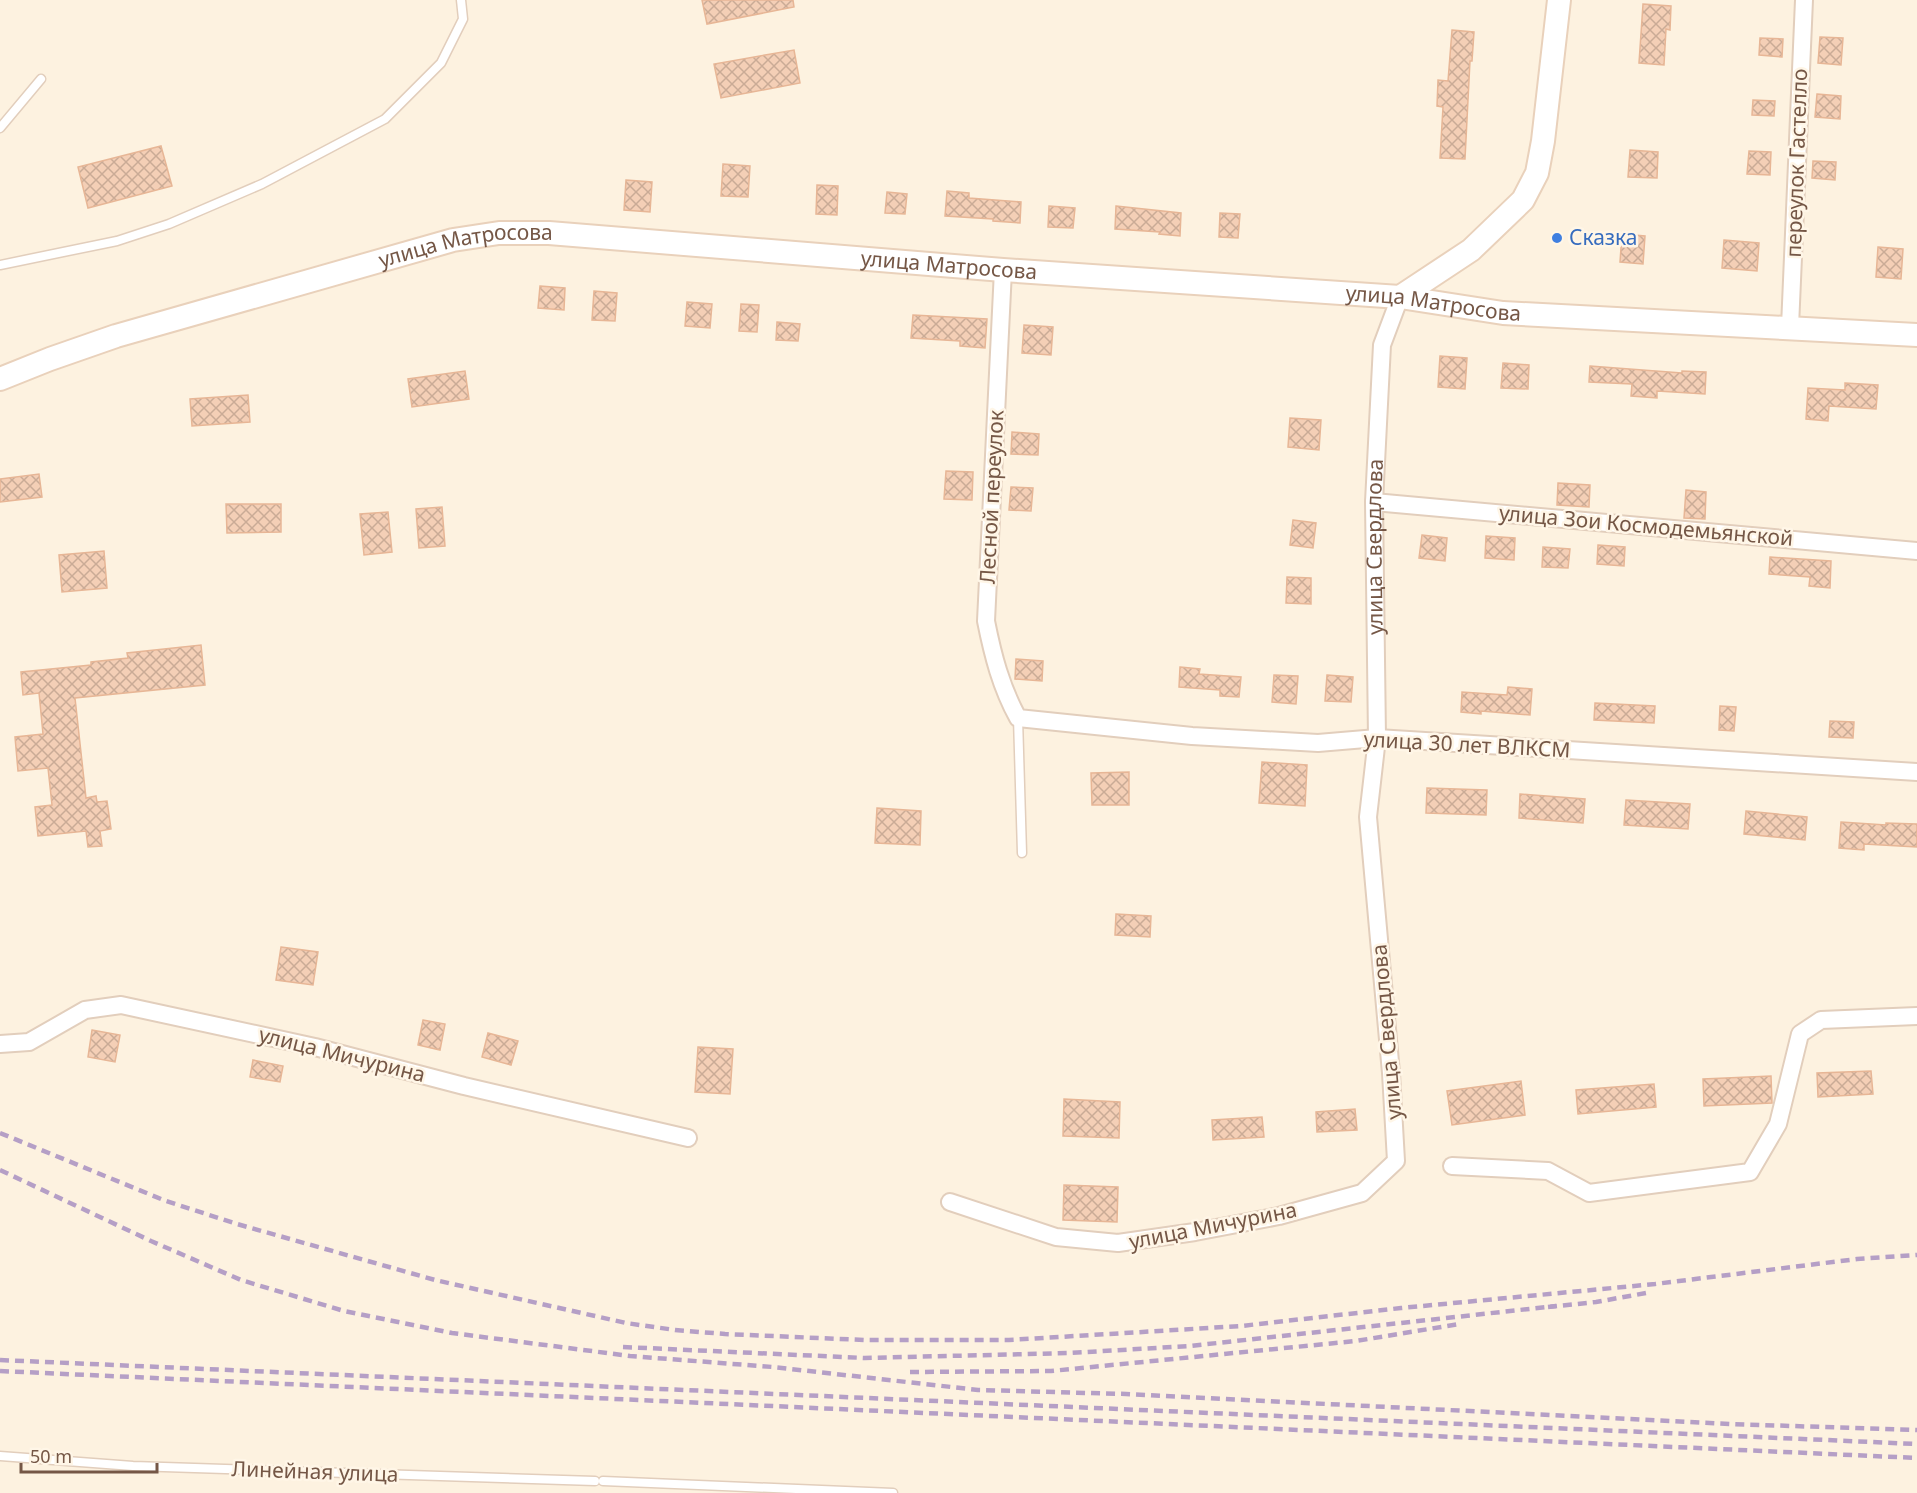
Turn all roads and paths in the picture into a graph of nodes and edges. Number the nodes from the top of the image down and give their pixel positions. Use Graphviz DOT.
graph roads {
  1 [pos="461,0"];
  2 [pos="1559,0"];
  3 [pos="1804,0"];
  4 [pos="41,79"];
  5 [pos="0,128"];
  6 [pos="0,265"];
  7 [pos="1003,270"];
  8 [pos="1400,297"];
  9 [pos="1790,327"];
  10 [pos="1917,334"];
  11 [pos="0,379"];
  12 [pos="1374,502"];
  13 [pos="1917,551"];
  14 [pos="1018,718"];
  15 [pos="1377,738"];
  16 [pos="1917,772"];
  17 [pos="1022,853"];
  18 [pos="1917,1016"];
  19 [pos="0,1044"];
  20 [pos="688,1138"];
  21 [pos="1396,1161"];
  22 [pos="1452,1166"];
  23 [pos="950,1202"];
  24 [pos="0,1456"];
  25 [pos="893,1493"];
  1 -- 6 [label="lane"];
  2 -- 8 [label="street"];
  3 -- 9 [label="street, переулок Гастелло"];
  4 -- 5 [label="lane"];
  7 -- 8 [label="street, улица Матросова"];
  7 -- 11 [label="street, улица Матросова"];
  7 -- 14 [label="street, Лесной переулок"];
  8 -- 9 [label="street, улица Матросова"];
  8 -- 12 [label="street, улица Свердлова"];
  9 -- 10 [label="street, улица Матросова"];
  12 -- 13 [label="street, улица Зои Космодемьянской"];
  12 -- 15 [label="street, улица Свердлова"];
  14 -- 15 [label="street, улица 30 лет ВЛКСМ"];
  14 -- 17 [label="lane"];
  15 -- 16 [label="street, улица 30 лет ВЛКСМ"];
  15 -- 21 [label="street, улица Свердлова"];
  18 -- 22 [label="street"];
  19 -- 20 [label="street, улица Мичурина"];
  21 -- 23 [label="street, улица Мичурина"];
  24 -- 25 [label="lane, Линейная улица"];
}
